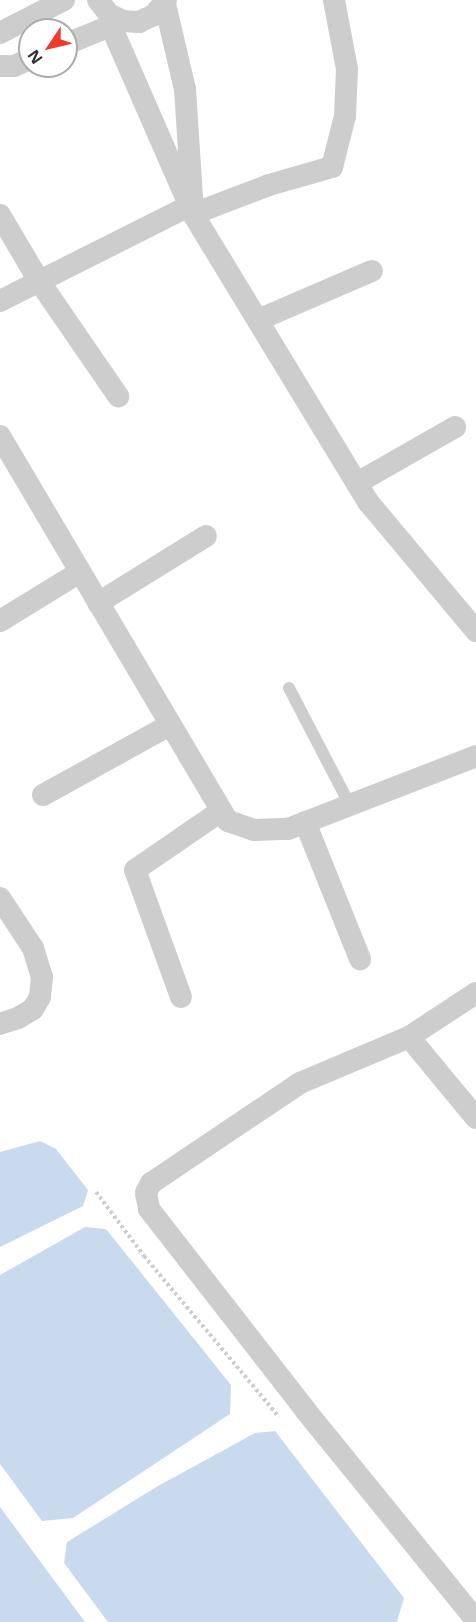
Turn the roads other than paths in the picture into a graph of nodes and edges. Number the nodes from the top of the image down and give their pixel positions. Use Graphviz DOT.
graph roads {
  1 [pos="64,0"];
  2 [pos="98,0"];
  3 [pos="334,0"];
  4 [pos="166,2"];
  5 [pos="117,23"];
  6 [pos="0,33"];
  7 [pos="78,39"];
  8 [pos="18,64"];
  9 [pos="0,66"];
  10 [pos="191,210"];
  11 [pos="0,215"];
  12 [pos="372,271"];
  13 [pos="39,281"];
  14 [pos="0,301"];
  15 [pos="258,320"];
  16 [pos="118,396"];
  17 [pos="454,427"];
  18 [pos="0,436"];
  19 [pos="357,483"];
  20 [pos="206,536"];
  21 [pos="80,572"];
  22 [pos="98,603"];
  23 [pos="0,621"];
  24 [pos="476,631"];
  25 [pos="288,688"];
  26 [pos="170,725"];
  27 [pos="476,756"];
  28 [pos="43,795"];
  29 [pos="350,805"];
  30 [pos="221,811"];
  31 [pos="305,822"];
  32 [pos="0,898"];
  33 [pos="360,959"];
  34 [pos="476,993"];
  35 [pos="181,997"];
  36 [pos="0,1024"];
  37 [pos="409,1037"];
  38 [pos="476,1118"];
  39 [pos="476,1620"];
  1 -- 6 [label="street"];
  2 -- 5 [label="street"];
  3 -- 10 [label="street"];
  4 -- 5 [label="street"];
  4 -- 10 [label="street"];
  5 -- 7 [label="street"];
  5 -- 10 [label="street"];
  8 -- 9 [label="street"];
  10 -- 13 [label="street"];
  10 -- 15 [label="street"];
  11 -- 13 [label="street"];
  12 -- 15 [label="street"];
  13 -- 14 [label="street"];
  13 -- 16 [label="street"];
  15 -- 19 [label="street"];
  17 -- 19 [label="street"];
  18 -- 21 [label="street"];
  19 -- 24 [label="street"];
  20 -- 22 [label="street"];
  21 -- 22 [label="street"];
  21 -- 23 [label="street"];
  22 -- 26 [label="street"];
  25 -- 29 [label="lane"];
  26 -- 28 [label="street"];
  26 -- 30 [label="street"];
  27 -- 29 [label="street"];
  29 -- 31 [label="street"];
  30 -- 31 [label="street"];
  30 -- 35 [label="street"];
  31 -- 33 [label="street"];
  32 -- 36 [label="street"];
  34 -- 37 [label="street"];
  37 -- 38 [label="street"];
  37 -- 39 [label="street"];
}
